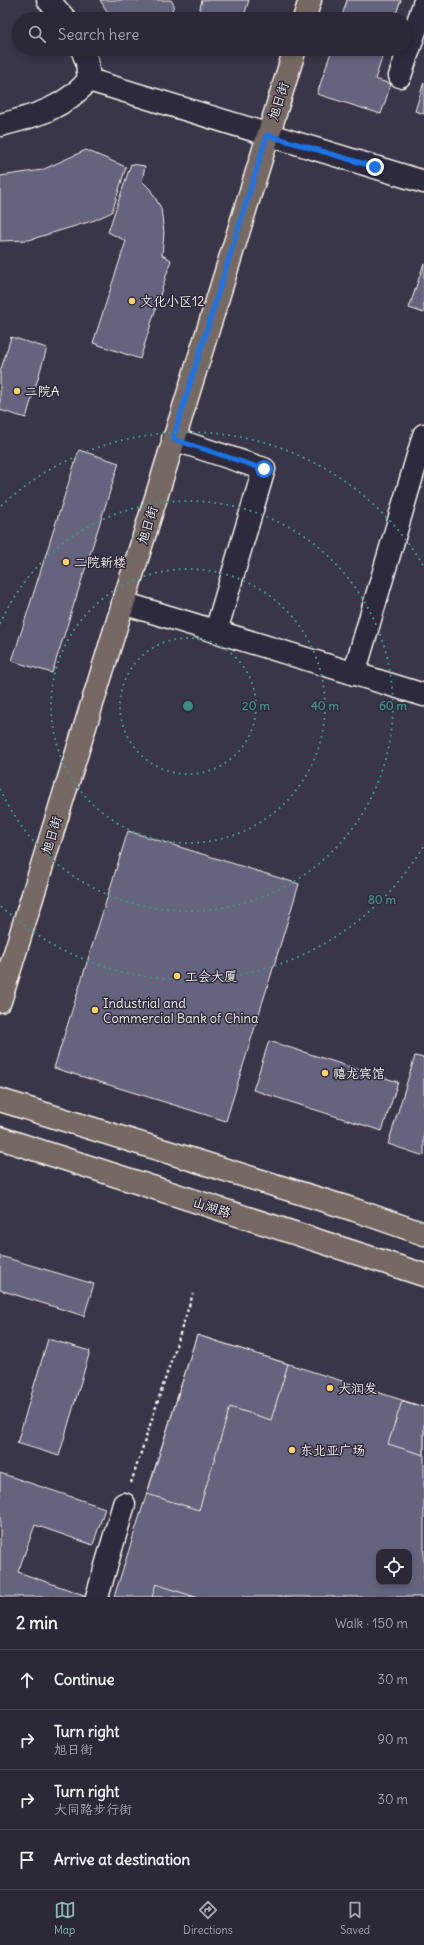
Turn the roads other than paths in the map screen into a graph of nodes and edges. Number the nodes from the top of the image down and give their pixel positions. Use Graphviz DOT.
graph roads {
  1 [pos="48,0"];
  2 [pos="310,0"];
  3 [pos="424,4"];
  4 [pos="59,12"];
  5 [pos="306,12"];
  6 [pos="412,40"];
  7 [pos="85,56"];
  8 [pos="292,56"];
  9 [pos="407,56"];
  10 [pos="400,76"];
  11 [pos="89,80"];
  12 [pos="0,125"];
  13 [pos="267,135"];
  14 [pos="424,182"];
  15 [pos="424,435"];
  16 [pos="173,439"];
  17 [pos="419,472"];
  18 [pos="123,603"];
  19 [pos="216,631"];
  20 [pos="354,674"];
  21 [pos="424,695"];
  22 [pos="0,1001"];
  23 [pos="0,1100"];
  24 [pos="0,1138"];
  25 [pos="424,1234"];
  26 [pos="424,1275"];
  27 [pos="124,1504"];
  28 [pos="97,1597"];
  1 -- 4 [label="street"];
  2 -- 5 [label="main road"];
  3 -- 6 [label="street"];
  7 -- 11 [label="street"];
  8 -- 13 [label="main road, 旭日街"];
  9 -- 10 [label="street"];
  11 -- 12 [label="street"];
  11 -- 13 [label="street"];
  13 -- 14 [label="street"];
  13 -- 16 [label="main road, 旭日街"];
  15 -- 17 [label="street"];
  16 -- 18 [label="main road, 旭日街"];
  16 -- 19 [label="street"];
  17 -- 20 [label="street"];
  18 -- 19 [label="street"];
  18 -- 22 [label="main road, 旭日街"];
  19 -- 20 [label="street"];
  20 -- 21 [label="street"];
  23 -- 25 [label="main road"];
  24 -- 26 [label="main road, 山湖路"];
  27 -- 28 [label="street"];
}
